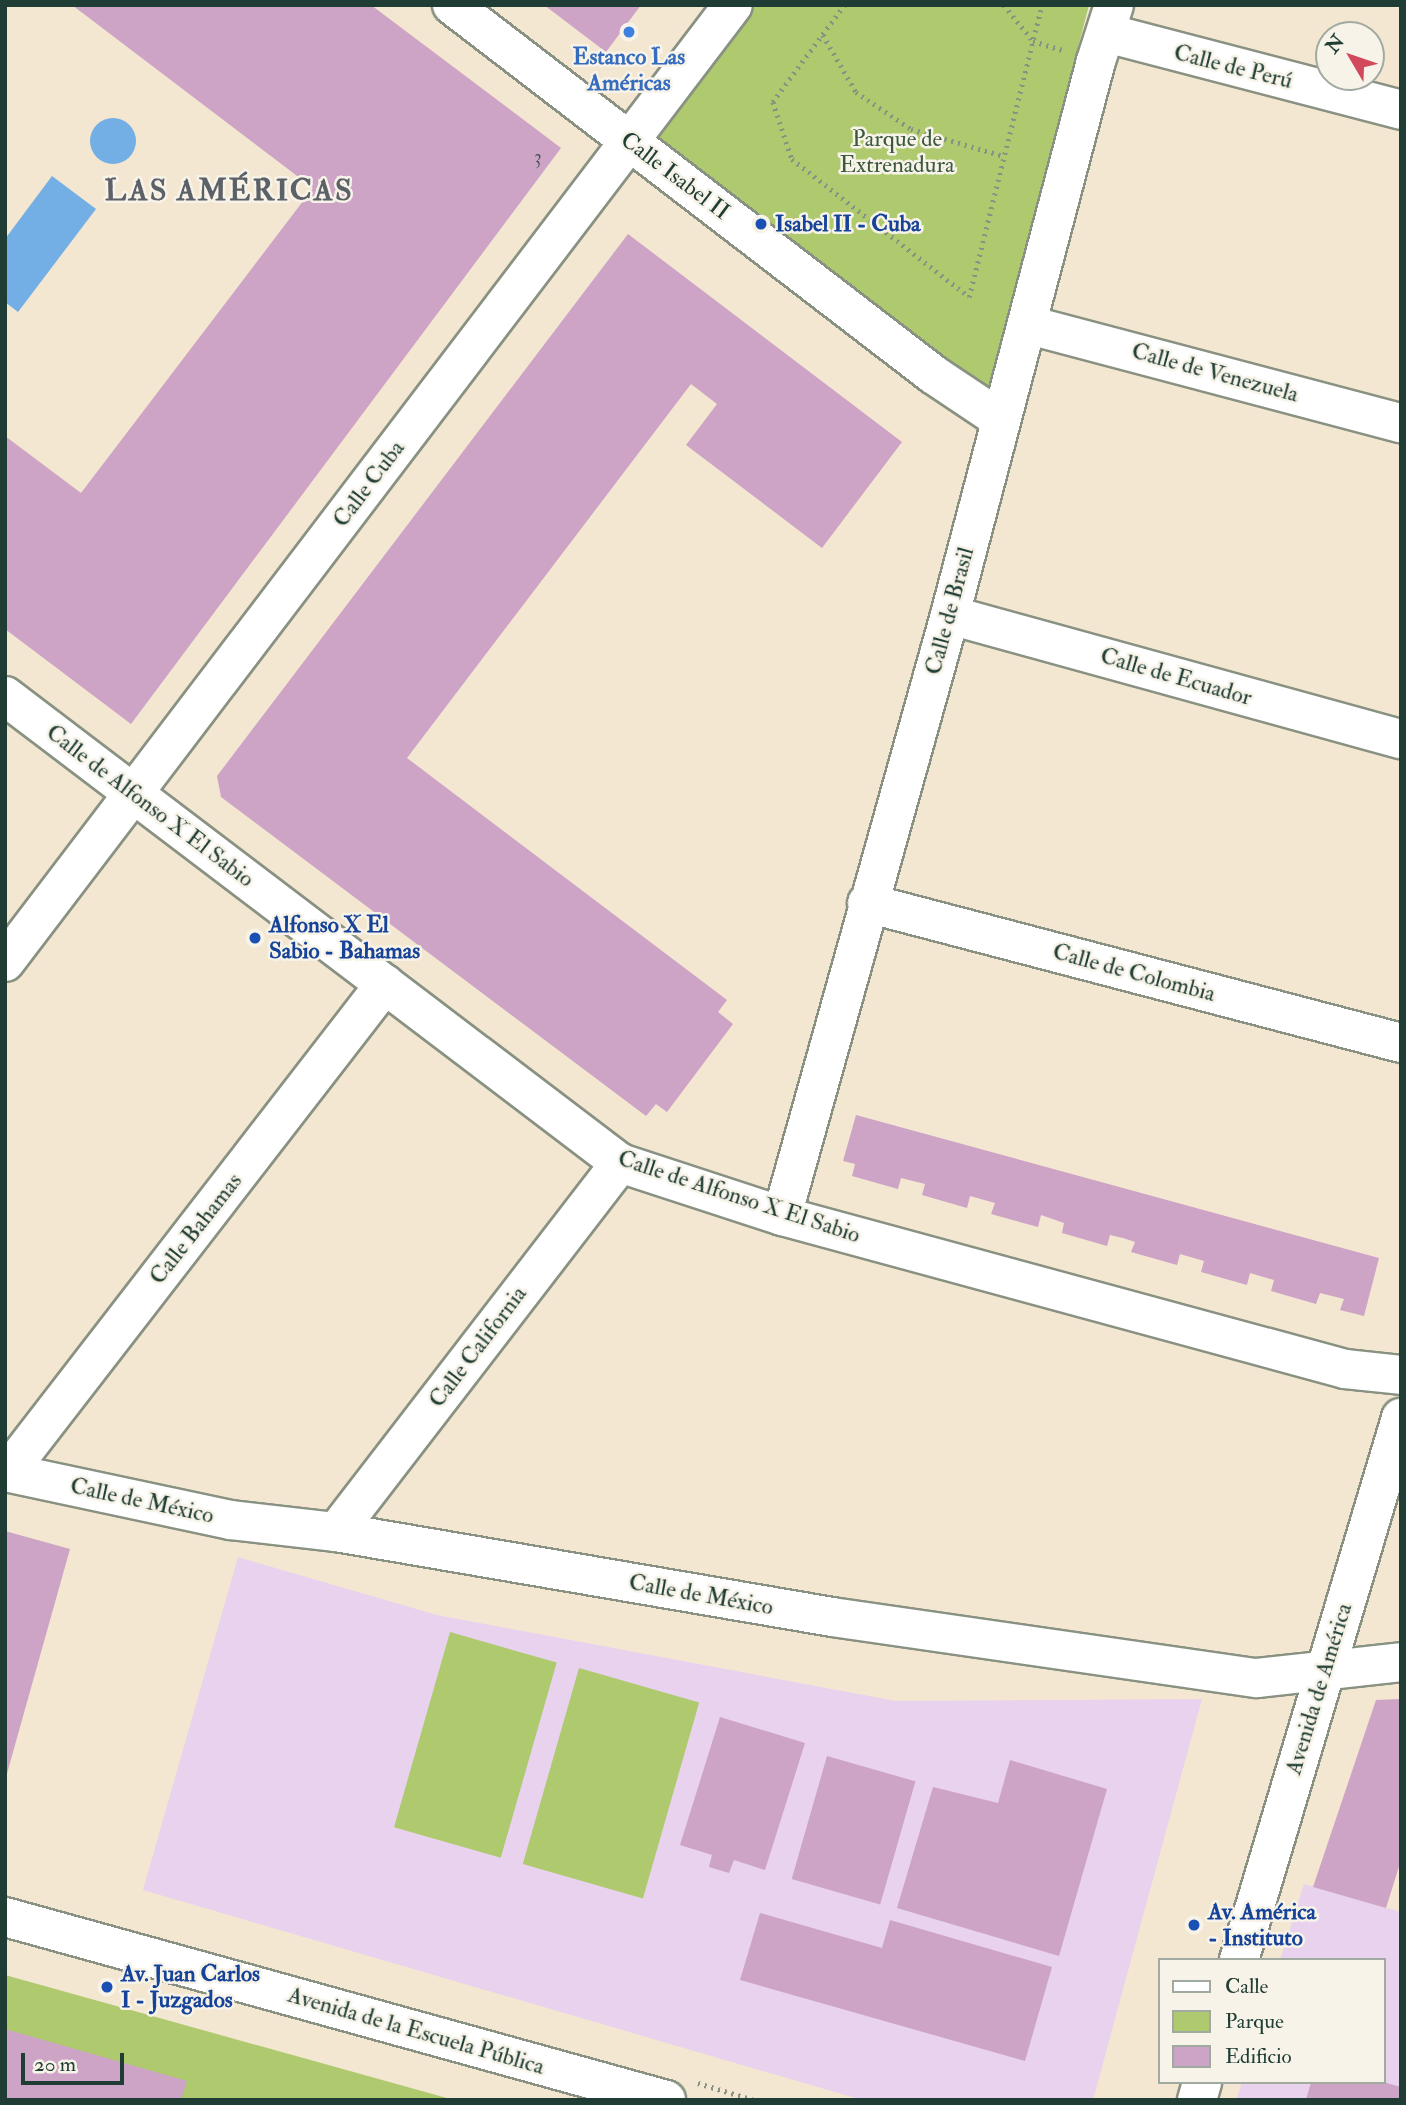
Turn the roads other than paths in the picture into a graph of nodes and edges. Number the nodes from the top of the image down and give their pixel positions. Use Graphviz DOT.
graph roads {
  1 [pos="452,5"];
  2 [pos="733,5"];
  3 [pos="1105,33"];
  4 [pos="1401,110"];
  5 [pos="629,141"];
  6 [pos="1029,325"];
  7 [pos="1000,419"];
  8 [pos="1401,423"];
  9 [pos="950,615"];
  10 [pos="5,696"];
  11 [pos="1401,739"];
  12 [pos="132,795"];
  13 [pos="867,903"];
  14 [pos="5,962"];
  15 [pos="385,984"];
  16 [pos="1401,1043"];
  17 [pos="620,1163"];
  18 [pos="782,1216"];
  19 [pos="1401,1375"];
  20 [pos="1401,1418"];
  21 [pos="6,1473"];
  22 [pos="336,1532"];
  23 [pos="1401,1662"];
  24 [pos="1325,1668"];
  25 [pos="5,1917"];
  26 [pos="1240,1958"];
  27 [pos="666,2100"];
  1 -- 5 [label="street, Calle Isabel II"];
  2 -- 5 [label="street, Calle Cuba"];
  3 -- 4 [label="street, Calle de Perú"];
  3 -- 6 [label="street, Calle de Brasil"];
  5 -- 7 [label="street, Calle Isabel II"];
  5 -- 12 [label="street, Calle Cuba"];
  6 -- 7 [label="street, Calle de Brasil"];
  6 -- 8 [label="street, Calle de Venezuela"];
  7 -- 9 [label="street, Calle de Brasil"];
  9 -- 11 [label="street, Calle de Ecuador"];
  9 -- 13 [label="street, Calle de Brasil"];
  10 -- 12 [label="street, Calle de Alfonso X El Sabio"];
  12 -- 14 [label="street, Calle Cuba"];
  12 -- 15 [label="street, Calle de Alfonso X El Sabio"];
  13 -- 16 [label="street, Calle de Colombia"];
  13 -- 18 [label="street, Calle de Brasil"];
  15 -- 17 [label="street, Calle de Alfonso X El Sabio"];
  15 -- 21 [label="street, Calle Bahamas"];
  17 -- 18 [label="street, Calle de Alfonso X El Sabio"];
  17 -- 22 [label="street, Calle California"];
  18 -- 19 [label="street, Calle de Alfonso X El Sabio"];
  20 -- 24 [label="street, Avenida de América"];
  21 -- 22 [label="street, Calle de México"];
  22 -- 24 [label="street, Calle de México"];
  23 -- 24 [label="street, Calle de México"];
  24 -- 26 [label="street, Avenida de América"];
  25 -- 27 [label="street, Avenida de la Escuela Pública"];
}
